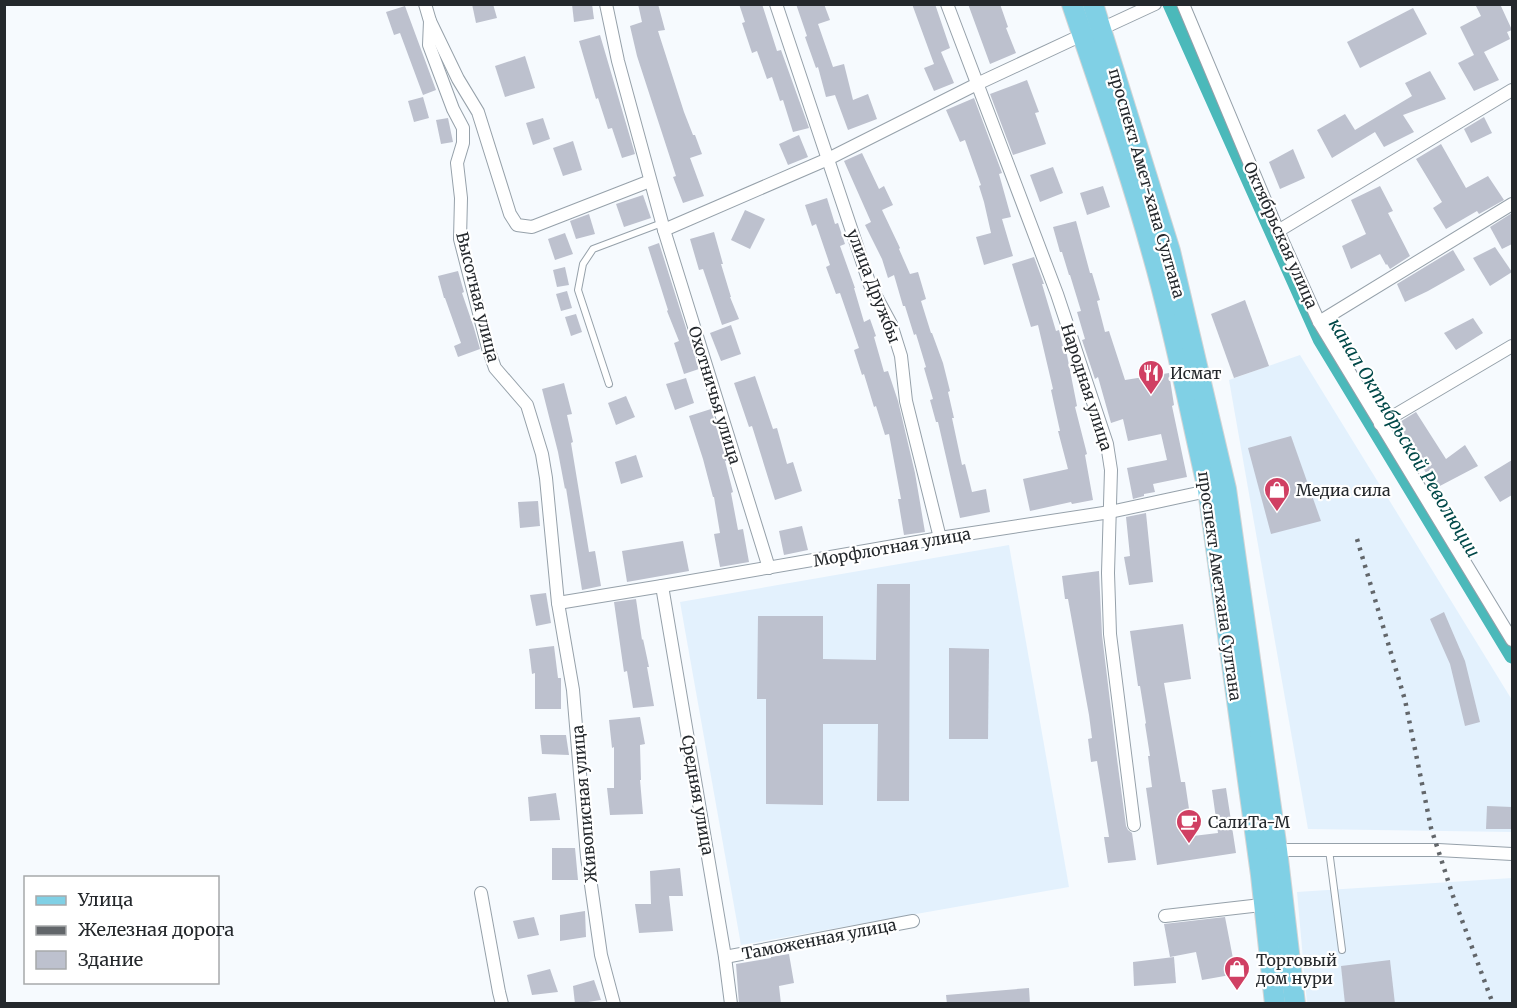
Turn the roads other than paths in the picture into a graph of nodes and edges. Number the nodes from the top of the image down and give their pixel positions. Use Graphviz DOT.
graph roads {
  1 [pos="425,4"];
  2 [pos="606,4"];
  3 [pos="777,4"];
  4 [pos="947,4"];
  5 [pos="1072,4"];
  6 [pos="1093,4"];
  7 [pos="1155,4"];
  8 [pos="1183,4"];
  9 [pos="430,21"];
  10 [pos="1101,29"];
  11 [pos="1082,35"];
  12 [pos="977,84"];
  13 [pos="1512,90"];
  14 [pos="828,159"];
  15 [pos="650,181"];
  16 [pos="1512,204"];
  17 [pos="663,227"];
  18 [pos="1278,231"];
  19 [pos="1319,322"];
  20 [pos="1512,346"];
  21 [pos="609,384"];
  22 [pos="1380,424"];
  23 [pos="1217,490"];
  24 [pos="1110,512"];
  25 [pos="940,538"];
  26 [pos="769,568"];
  27 [pos="662,586"];
  28 [pos="558,603"];
  29 [pos="1512,640"];
  30 [pos="1134,825"];
  31 [pos="1277,849"];
  32 [pos="1329,849"];
  33 [pos="1257,850"];
  34 [pos="1512,854"];
  35 [pos="481,893"];
  36 [pos="1283,903"];
  37 [pos="1263,904"];
  38 [pos="1165,916"];
  39 [pos="913,921"];
  40 [pos="1342,950"];
  41 [pos="725,957"];
  42 [pos="502,1004"];
  43 [pos="614,1004"];
  44 [pos="730,1004"];
  45 [pos="1275,1004"];
  46 [pos="1295,1004"];
  1 -- 9 [label="street, Высотная улица"];
  2 -- 15 [label="street, Охотничья улица"];
  3 -- 14 [label="street, улица Дружбы"];
  4 -- 12 [label="street, Народная улица"];
  5 -- 11 [label="main road, проспект Аметхана Султана"];
  6 -- 10 [label="main road, проспект Амет-хана Султана"];
  7 -- 10 [label="street"];
  8 -- 18 [label="street, Октябрьская улица"];
  9 -- 15 [label="street, Высотная улица"];
  9 -- 28 [label="street, Высотная улица"];
  10 -- 11 [label="street"];
  10 -- 23 [label="main road, проспект Амет-хана Султана"];
  11 -- 12 [label="street"];
  11 -- 23 [label="main road, проспект Аметхана Султана"];
  12 -- 14 [label="street"];
  12 -- 24 [label="street, Народная улица"];
  13 -- 18 [label="street"];
  14 -- 17 [label="street"];
  14 -- 25 [label="street, улица Дружбы"];
  15 -- 17 [label="street, Охотничья улица"];
  16 -- 19 [label="street"];
  17 -- 21 [label="lane"];
  17 -- 26 [label="street, Охотничья улица"];
  18 -- 19 [label="street, Октябрьская улица"];
  19 -- 22 [label="street, Октябрьская улица"];
  20 -- 22 [label="street"];
  22 -- 29 [label="street, Октябрьская улица"];
  23 -- 24 [label="street, Морфлотная улица"];
  23 -- 31 [label="main road, проспект Амет-хана Султана"];
  23 -- 33 [label="main road, проспект Аметхана Султана"];
  24 -- 25 [label="street, Морфлотная улица"];
  24 -- 30 [label="street, Народная улица"];
  25 -- 26 [label="street, Морфлотная улица"];
  26 -- 27 [label="street, Морфлотная улица"];
  27 -- 28 [label="street, Морфлотная улица"];
  27 -- 41 [label="street, Средняя улица"];
  28 -- 43 [label="street, Живописная улица"];
  31 -- 32 [label="street"];
  31 -- 33 [label="street"];
  31 -- 36 [label="main road, проспект Амет-хана Султана"];
  32 -- 34 [label="street"];
  32 -- 40 [label="lane"];
  33 -- 37 [label="main road, проспект Аметхана Султана"];
  35 -- 42 [label="street"];
  36 -- 37 [label="street"];
  36 -- 46 [label="main road, проспект Амет-хана Султана"];
  37 -- 38 [label="street"];
  37 -- 45 [label="main road, проспект Аметхана Султана"];
  39 -- 41 [label="street, Таможенная улица"];
  41 -- 44 [label="street, Средняя улица"];
}
